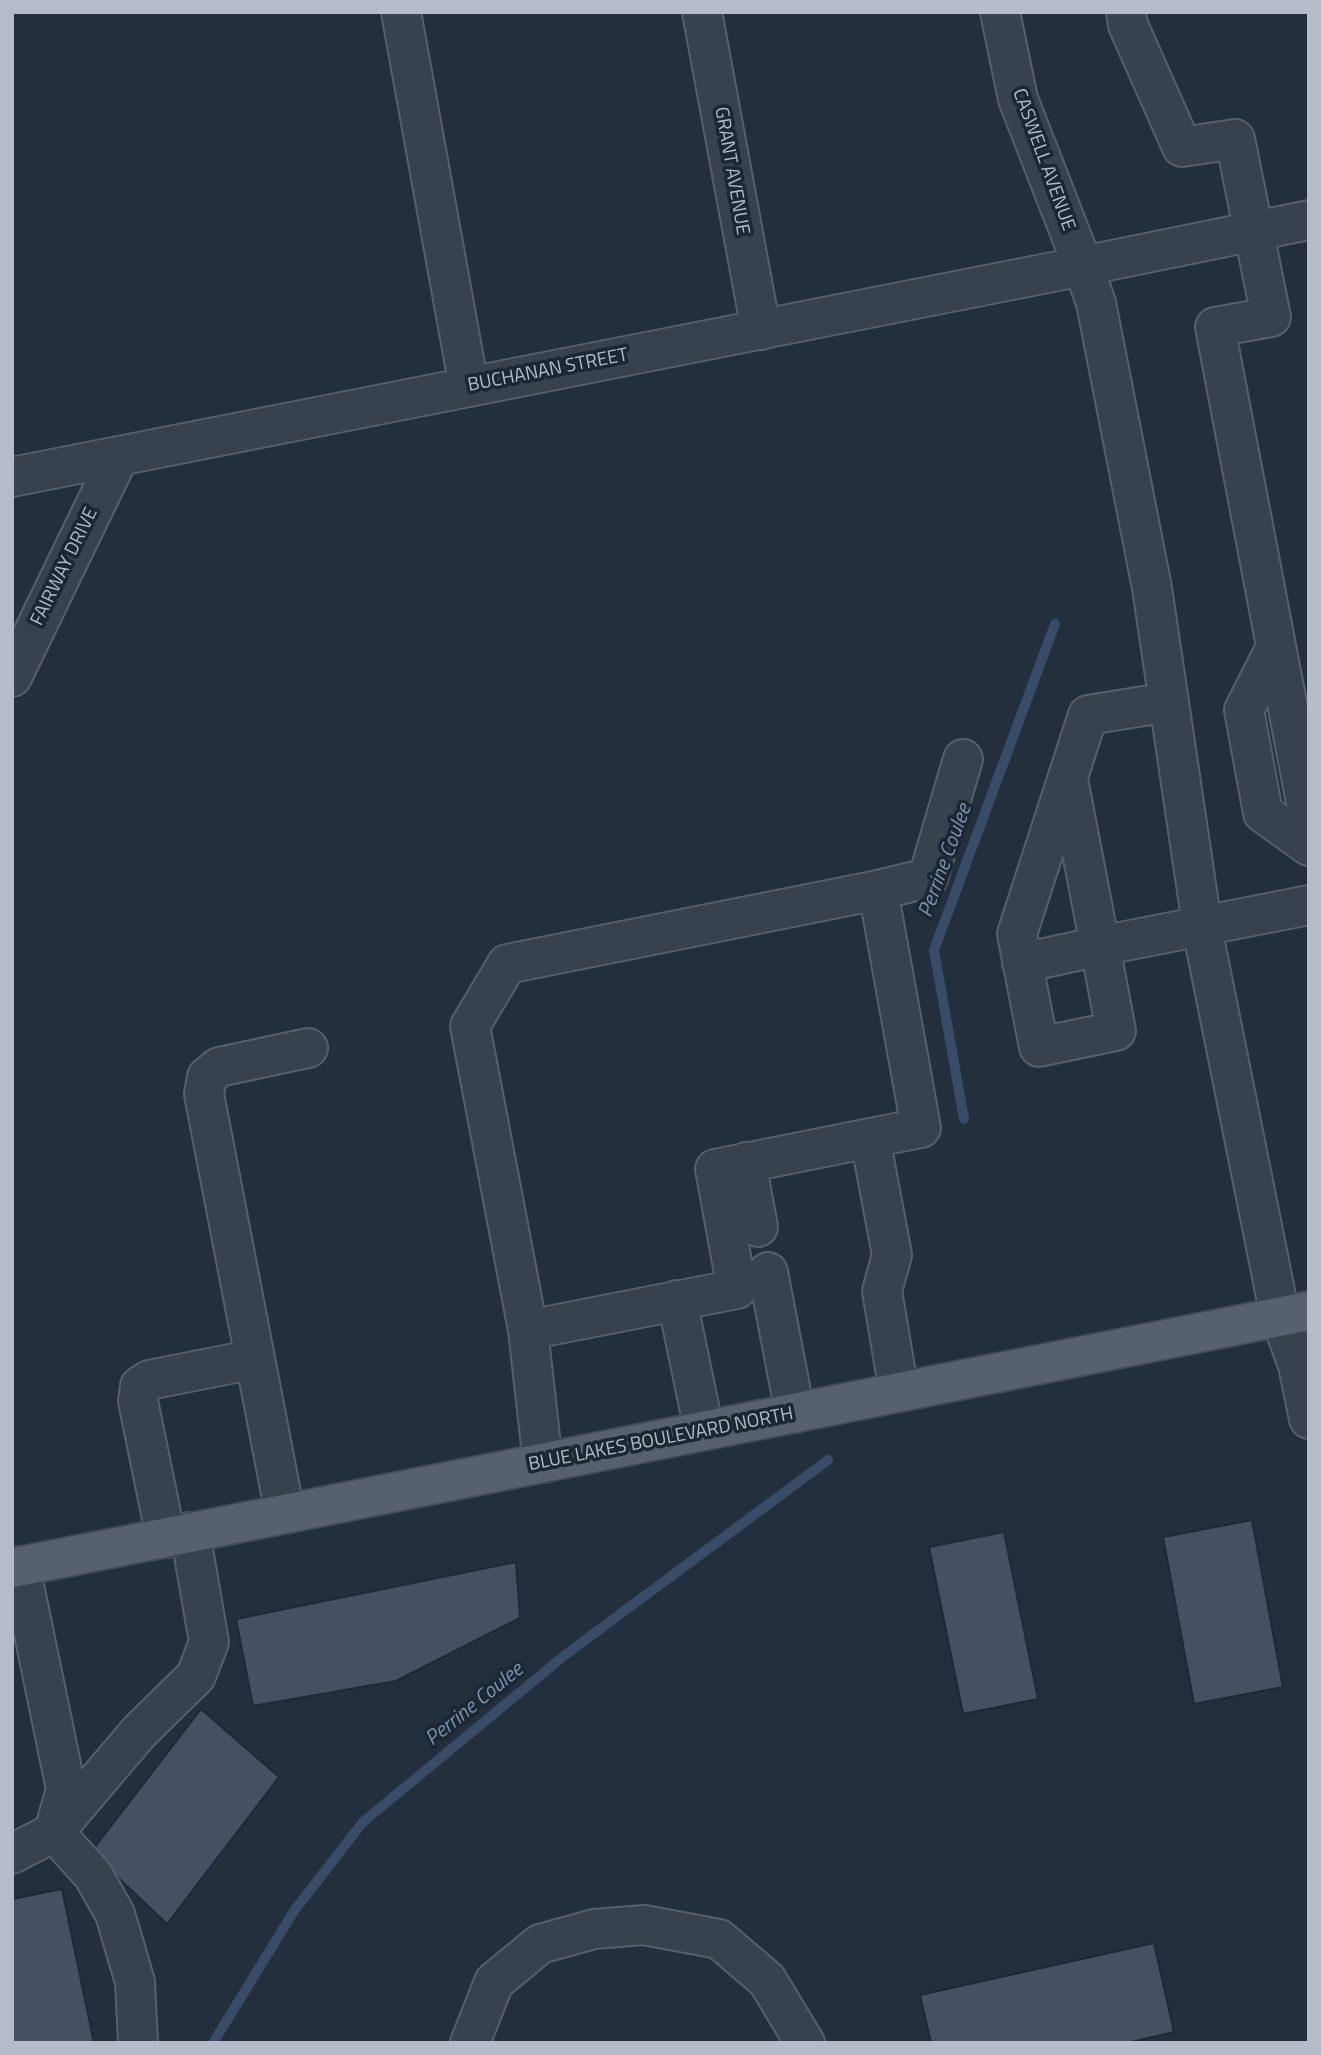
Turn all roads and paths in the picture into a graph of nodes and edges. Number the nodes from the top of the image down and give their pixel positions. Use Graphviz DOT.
graph roads {
  1 [pos="401,12"];
  2 [pos="702,12"];
  3 [pos="1000,12"];
  4 [pos="1126,12"];
  5 [pos="1309,220"];
  6 [pos="1253,231"];
  7 [pos="1083,266"];
  8 [pos="761,330"];
  9 [pos="469,387"];
  10 [pos="119,456"];
  11 [pos="12,477"];
  12 [pos="1276,647"];
  13 [pos="12,677"];
  14 [pos="1169,702"];
  15 [pos="963,759"];
  16 [pos="1068,777"];
  17 [pos="1309,818"];
  18 [pos="1309,846"];
  19 [pos="878,890"];
  20 [pos="1309,905"];
  21 [pos="1202,925"];
  22 [pos="1100,946"];
  23 [pos="1022,963"];
  24 [pos="308,1048"];
  25 [pos="870,1138"];
  26 [pos="746,1162"];
  27 [pos="758,1227"];
  28 [pos="752,1280"];
  29 [pos="677,1300"];
  30 [pos="1294,1313"];
  31 [pos="528,1330"];
  32 [pos="255,1359"];
  33 [pos="899,1392"];
  34 [pos="795,1413"];
  35 [pos="1309,1419"];
  36 [pos="704,1430"];
  37 [pos="543,1463"];
  38 [pos="285,1514"];
  39 [pos="178,1535"];
  40 [pos="16,1567"];
  41 [pos="54,1832"];
  42 [pos="12,1854"];
  43 [pos="138,2043"];
  44 [pos="470,2043"];
  45 [pos="805,2043"];
  1 -- 9 [label="street"];
  2 -- 8 [label="street, GRANT AVENUE"];
  3 -- 7 [label="street, CASWELL AVENUE"];
  4 -- 6 [label="street"];
  5 -- 6 [label="street, BUCHANAN STREET"];
  6 -- 7 [label="street, BUCHANAN STREET"];
  6 -- 12 [label="street"];
  7 -- 8 [label="street, BUCHANAN STREET"];
  7 -- 14 [label="street, CASWELL AVENUE"];
  8 -- 9 [label="street, BUCHANAN STREET"];
  9 -- 10 [label="street, BUCHANAN STREET"];
  10 -- 11 [label="street, BUCHANAN STREET"];
  10 -- 13 [label="street, FAIRWAY DRIVE"];
  12 -- 17 [label="street"];
  12 -- 18 [label="street"];
  14 -- 16 [label="street"];
  14 -- 21 [label="street, CASWELL AVENUE"];
  15 -- 19 [label="street"];
  16 -- 22 [label="street"];
  16 -- 23 [label="street"];
  19 -- 25 [label="street"];
  19 -- 31 [label="street"];
  20 -- 21 [label="street"];
  21 -- 22 [label="street"];
  21 -- 30 [label="street, CASWELL AVENUE"];
  22 -- 23 [label="street"];
  22 -- 23 [label="street"];
  24 -- 32 [label="street"];
  25 -- 26 [label="street"];
  25 -- 33 [label="street"];
  26 -- 27 [label="street"];
  26 -- 28 [label="street"];
  28 -- 29 [label="street"];
  28 -- 34 [label="street"];
  29 -- 31 [label="street"];
  29 -- 36 [label="street"];
  30 -- 33 [label="main road, BLUE LAKES BOULEVARD NORTH"];
  30 -- 35 [label="street, CASWELL AVENUE"];
  31 -- 37 [label="street"];
  32 -- 38 [label="street"];
  32 -- 39 [label="street"];
  33 -- 34 [label="main road, BLUE LAKES BOULEVARD NORTH"];
  34 -- 36 [label="main road, BLUE LAKES BOULEVARD NORTH"];
  36 -- 37 [label="main road, BLUE LAKES BOULEVARD NORTH"];
  37 -- 38 [label="main road, BLUE LAKES BOULEVARD NORTH"];
  38 -- 39 [label="main road, BLUE LAKES BOULEVARD NORTH"];
  39 -- 40 [label="main road, BLUE LAKES BOULEVARD NORTH"];
  39 -- 41 [label="street"];
  40 -- 41 [label="street"];
  41 -- 42 [label="street"];
  41 -- 43 [label="street"];
  44 -- 45 [label="street"];
}
